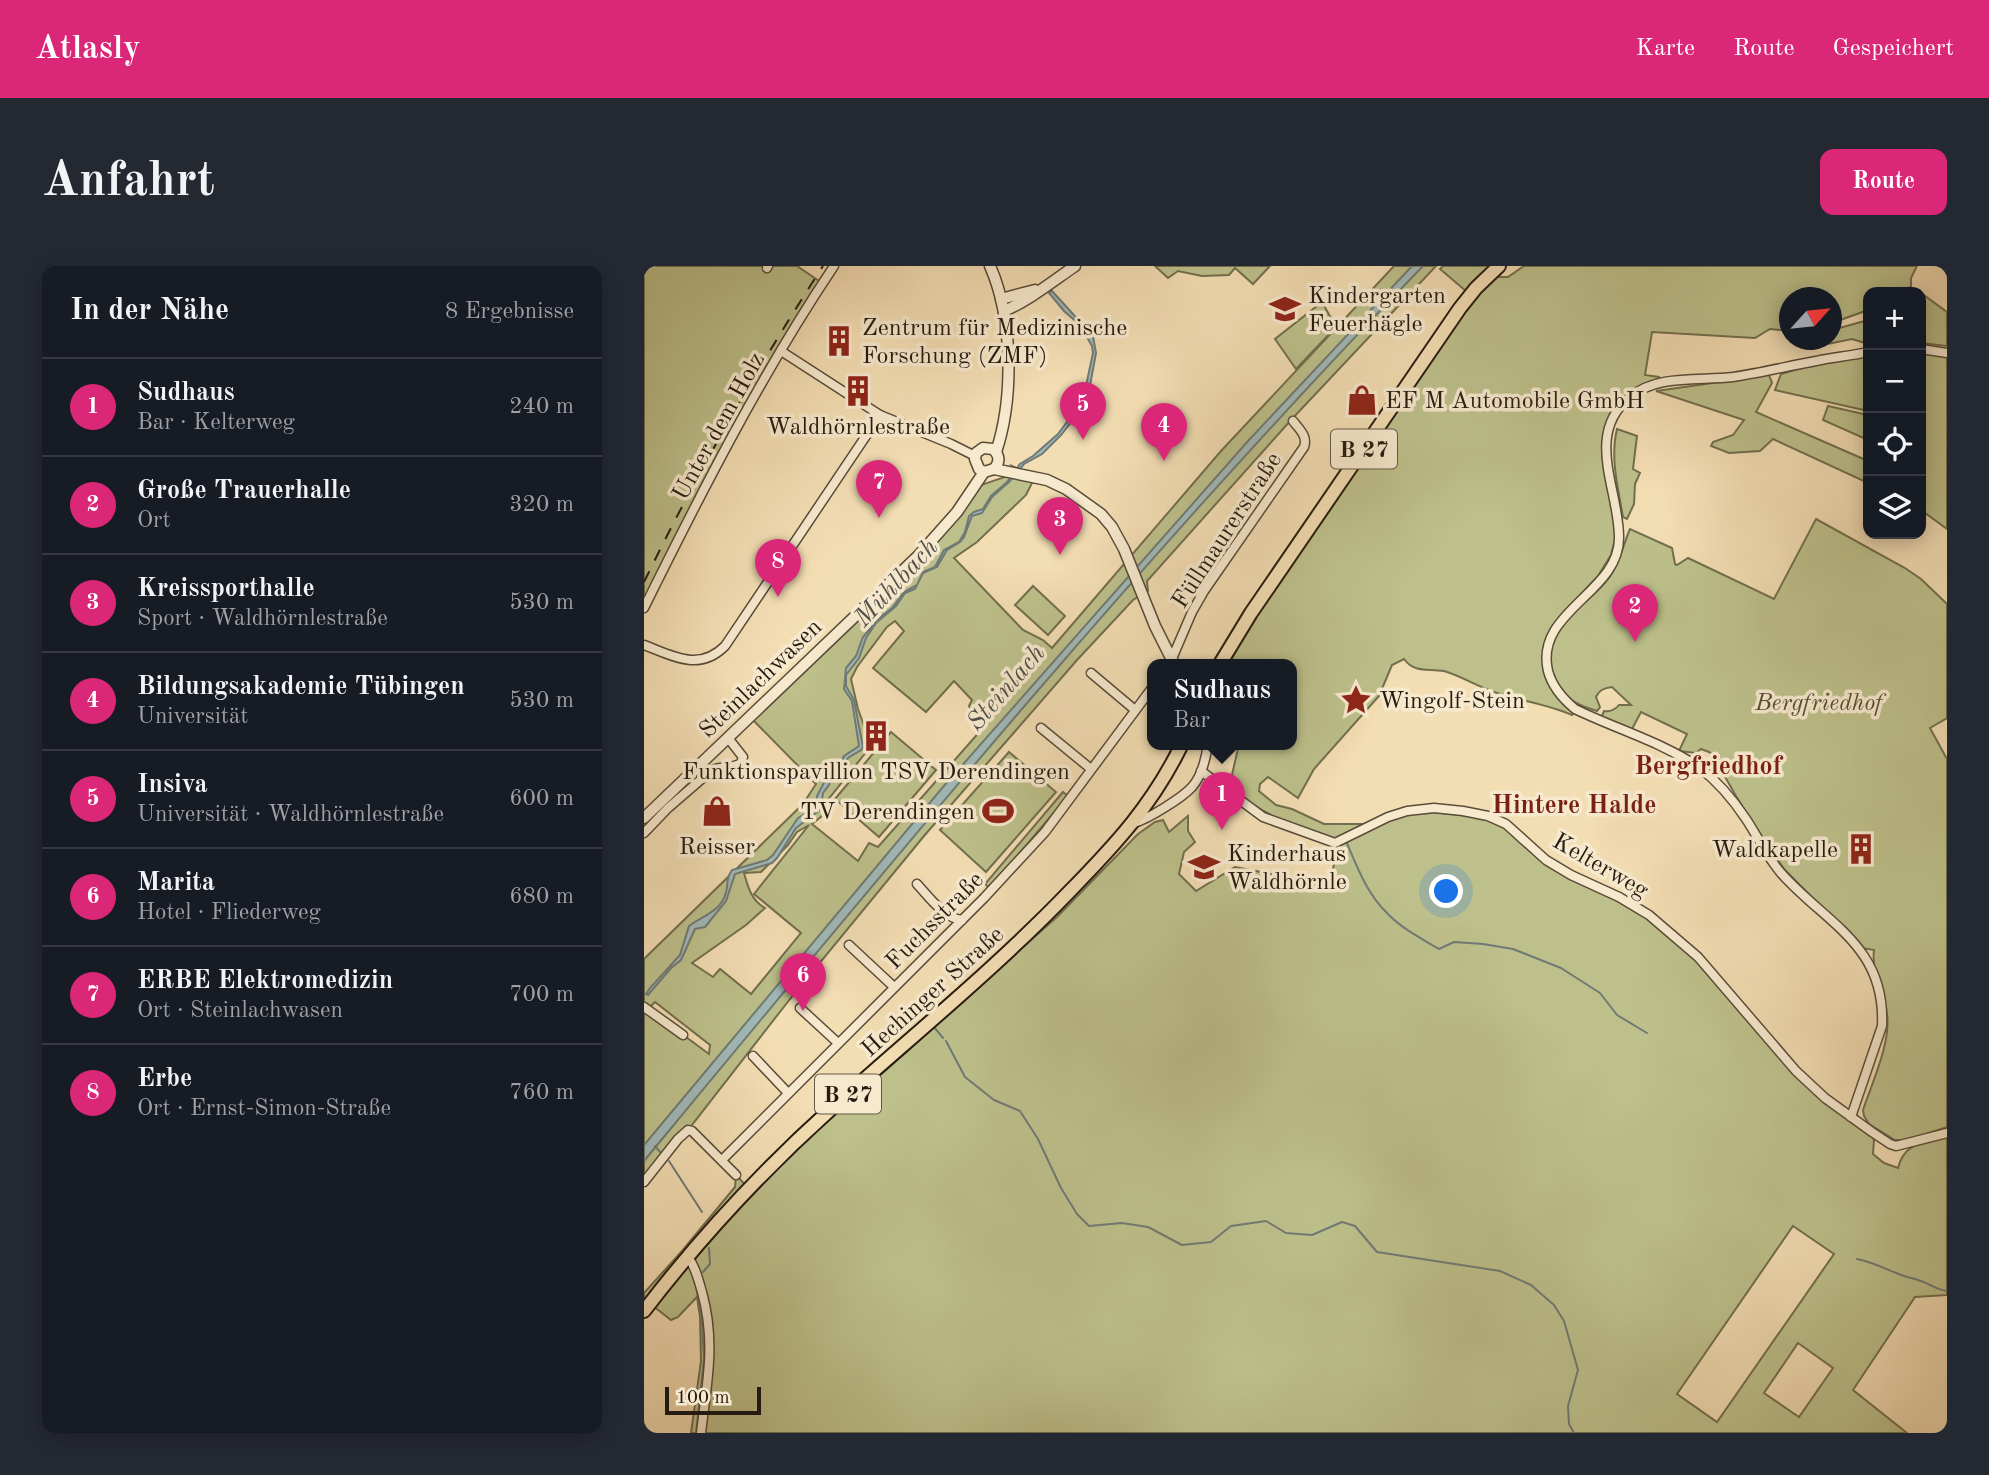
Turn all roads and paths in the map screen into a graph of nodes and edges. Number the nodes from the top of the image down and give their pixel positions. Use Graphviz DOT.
graph roads {
  1 [pos="834,266"];
  2 [pos="990,266"];
  3 [pos="1075,266"];
  4 [pos="1499,266"];
  5 [pos="1039,289"];
  6 [pos="1001,299"];
  7 [pos="1004,311"];
  8 [pos="1926,350"];
  9 [pos="781,351"];
  10 [pos="1863,353"];
  11 [pos="1947,353"];
  12 [pos="880,415"];
  13 [pos="1293,421"];
  14 [pos="990,456"];
  15 [pos="644,608"];
  16 [pos="644,645"];
  17 [pos="1169,659"];
  18 [pos="1173,659"];
  19 [pos="1223,659"];
  20 [pos="1091,673"];
  21 [pos="1147,694"];
  22 [pos="1135,710"];
  23 [pos="1041,728"];
  24 [pos="728,738"];
  25 [pos="1179,750"];
  26 [pos="1206,750"];
  27 [pos="1091,769"];
  28 [pos="1201,771"];
  29 [pos="1157,791"];
  30 [pos="1170,803"];
  31 [pos="644,818"];
  32 [pos="1134,823"];
  33 [pos="644,833"];
  34 [pos="917,884"];
  35 [pos="962,920"];
  36 [pos="849,945"];
  37 [pos="894,987"];
  38 [pos="644,1007"];
  39 [pos="800,1008"];
  40 [pos="683,1035"];
  41 [pos="838,1043"];
  42 [pos="753,1056"];
  43 [pos="788,1093"];
  44 [pos="1851,1117"];
  45 [pos="1947,1133"];
  46 [pos="722,1160"];
  47 [pos="736,1175"];
  48 [pos="644,1182"];
  49 [pos="688,1257"];
  50 [pos="644,1311"];
  51 [pos="701,1433"];
  1 -- 9 [label="street, Unter dem Holz"];
  2 -- 6 [label="street, Steinlachwasen"];
  3 -- 5 [label="street"];
  4 -- 19 [label="main road, B 27"];
  5 -- 6 [label="street"];
  5 -- 7 [label="street"];
  6 -- 7 [label="street, Steinlachwasen"];
  7 -- 14 [label="street, Steinlachwasen"];
  8 -- 11 [label="street"];
  9 -- 12 [label="street"];
  9 -- 15 [label="street, Unter dem Holz"];
  10 -- 44 [label="street"];
  12 -- 14 [label="street"];
  12 -- 16 [label="street"];
  13 -- 18 [label="street, Füllmaurerstraße"];
  14 -- 17 [label="street"];
  14 -- 24 [label="street, Steinlachwasen"];
  20 -- 22 [label="street"];
  21 -- 22 [label="street, Fuchsstraße"];
  22 -- 27 [label="street, Fuchsstraße"];
  23 -- 27 [label="street"];
  24 -- 31 [label="street, Steinlachwasen"];
  24 -- 33 [label="street"];
  25 -- 29 [label="main road, Hechinger Straße / B 27"];
  26 -- 28 [label="street, Hechinger Straße"];
  27 -- 35 [label="street, Fuchsstraße"];
  28 -- 30 [label="street, Hechinger Straße"];
  28 -- 44 [label="street, Kelterweg"];
  29 -- 30 [label="street"];
  29 -- 32 [label="main road, Hechinger Straße / B 27"];
  30 -- 32 [label="street, Hechinger Straße"];
  32 -- 49 [label="main road, Hechinger Straße / B 27"];
  34 -- 35 [label="street"];
  35 -- 37 [label="street, Fuchsstraße"];
  36 -- 37 [label="street"];
  37 -- 41 [label="street, Fuchsstraße"];
  38 -- 40 [label="street"];
  39 -- 41 [label="street"];
  41 -- 43 [label="street, Fuchsstraße"];
  42 -- 43 [label="street"];
  43 -- 46 [label="street, Fuchsstraße"];
  44 -- 45 [label="street, Kelterweg"];
  46 -- 47 [label="street"];
  46 -- 48 [label="street"];
  49 -- 50 [label="main road, Hechinger Straße / B 27"];
  49 -- 51 [label="street"];
}
